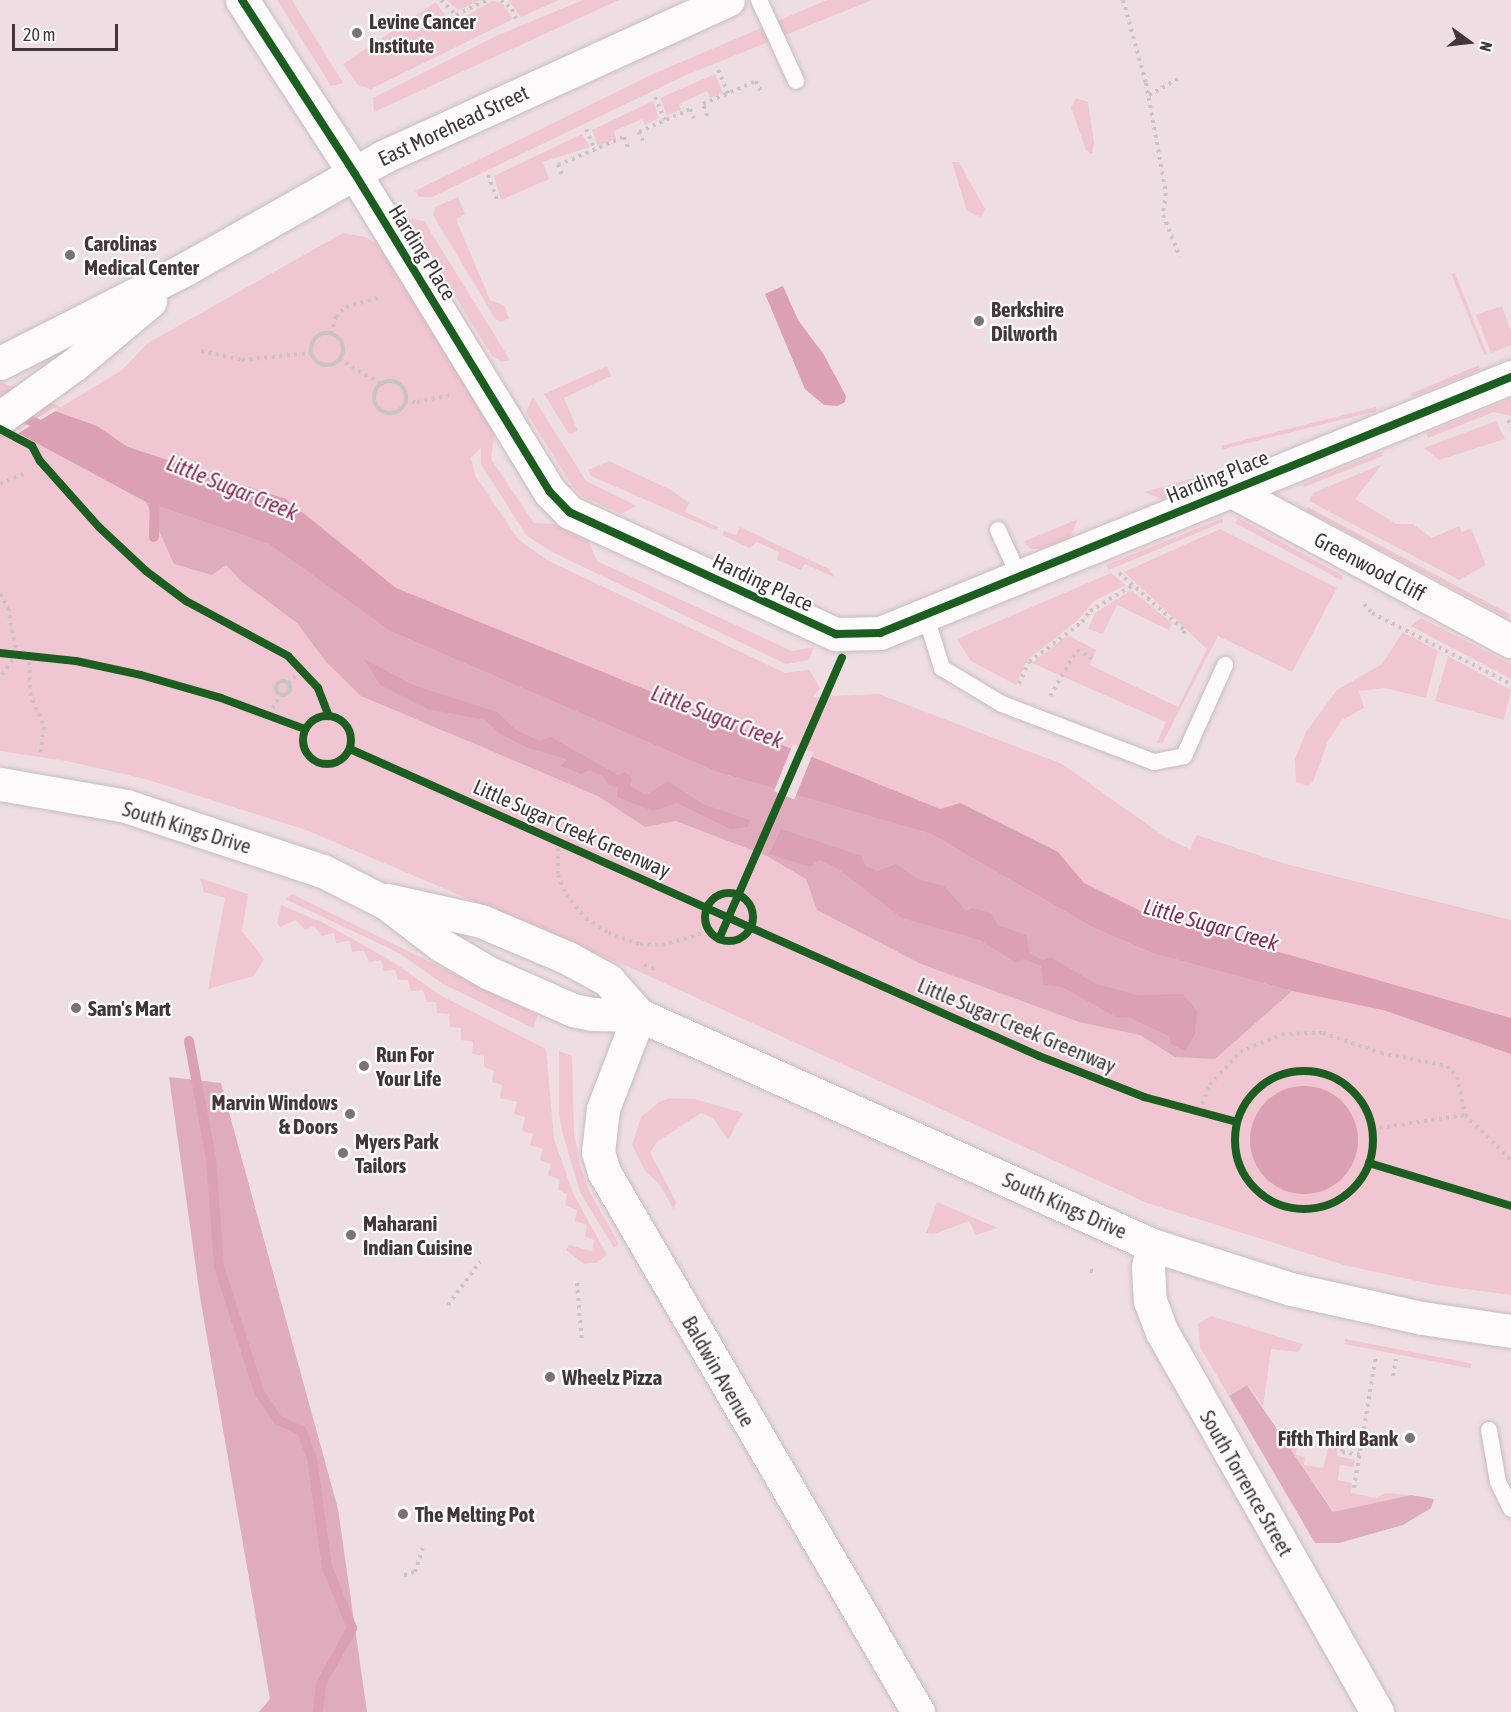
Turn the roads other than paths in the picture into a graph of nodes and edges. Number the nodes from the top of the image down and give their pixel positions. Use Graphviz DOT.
graph roads {
  1 [pos="242,0"];
  2 [pos="728,0"];
  3 [pos="759,0"];
  4 [pos="796,81"];
  5 [pos="355,174"];
  6 [pos="187,268"];
  7 [pos="5,360"];
  8 [pos="1511,376"];
  9 [pos="0,418"];
  10 [pos="1230,490"];
  11 [pos="998,530"];
  12 [pos="1019,576"];
  13 [pos="926,614"];
  14 [pos="1511,641"];
  15 [pos="1225,665"];
  16 [pos="0,784"];
  17 [pos="367,893"];
  18 [pos="639,1015"];
  19 [pos="1152,1245"];
  20 [pos="1511,1331"];
  21 [pos="1489,1430"];
  22 [pos="1511,1509"];
  23 [pos="918,1712"];
  24 [pos="1377,1712"];
  1 -- 5 [label="street, Harding Place"];
  2 -- 5 [label="street, East Morehead Street"];
  3 -- 4 [label="lane"];
  5 -- 6 [label="street, East Morehead Street"];
  5 -- 13 [label="street, Harding Place"];
  6 -- 7 [label="street, East Morehead Street"];
  6 -- 9 [label="street, East Morehead Street"];
  8 -- 10 [label="street, Harding Place"];
  10 -- 12 [label="street, Harding Place"];
  10 -- 14 [label="street, Greenwood Cliff"];
  11 -- 12 [label="lane"];
  12 -- 13 [label="street, Harding Place"];
  13 -- 15 [label="lane"];
  16 -- 17 [label="street, South Kings Drive"];
  17 -- 18 [label="street, South Kings Drive"];
  17 -- 18 [label="street, South Kings Drive"];
  18 -- 19 [label="street, South Kings Drive"];
  18 -- 23 [label="street, Baldwin Avenue"];
  19 -- 20 [label="street, South Kings Drive"];
  19 -- 24 [label="street, South Torrence Street"];
  21 -- 22 [label="lane"];
}
